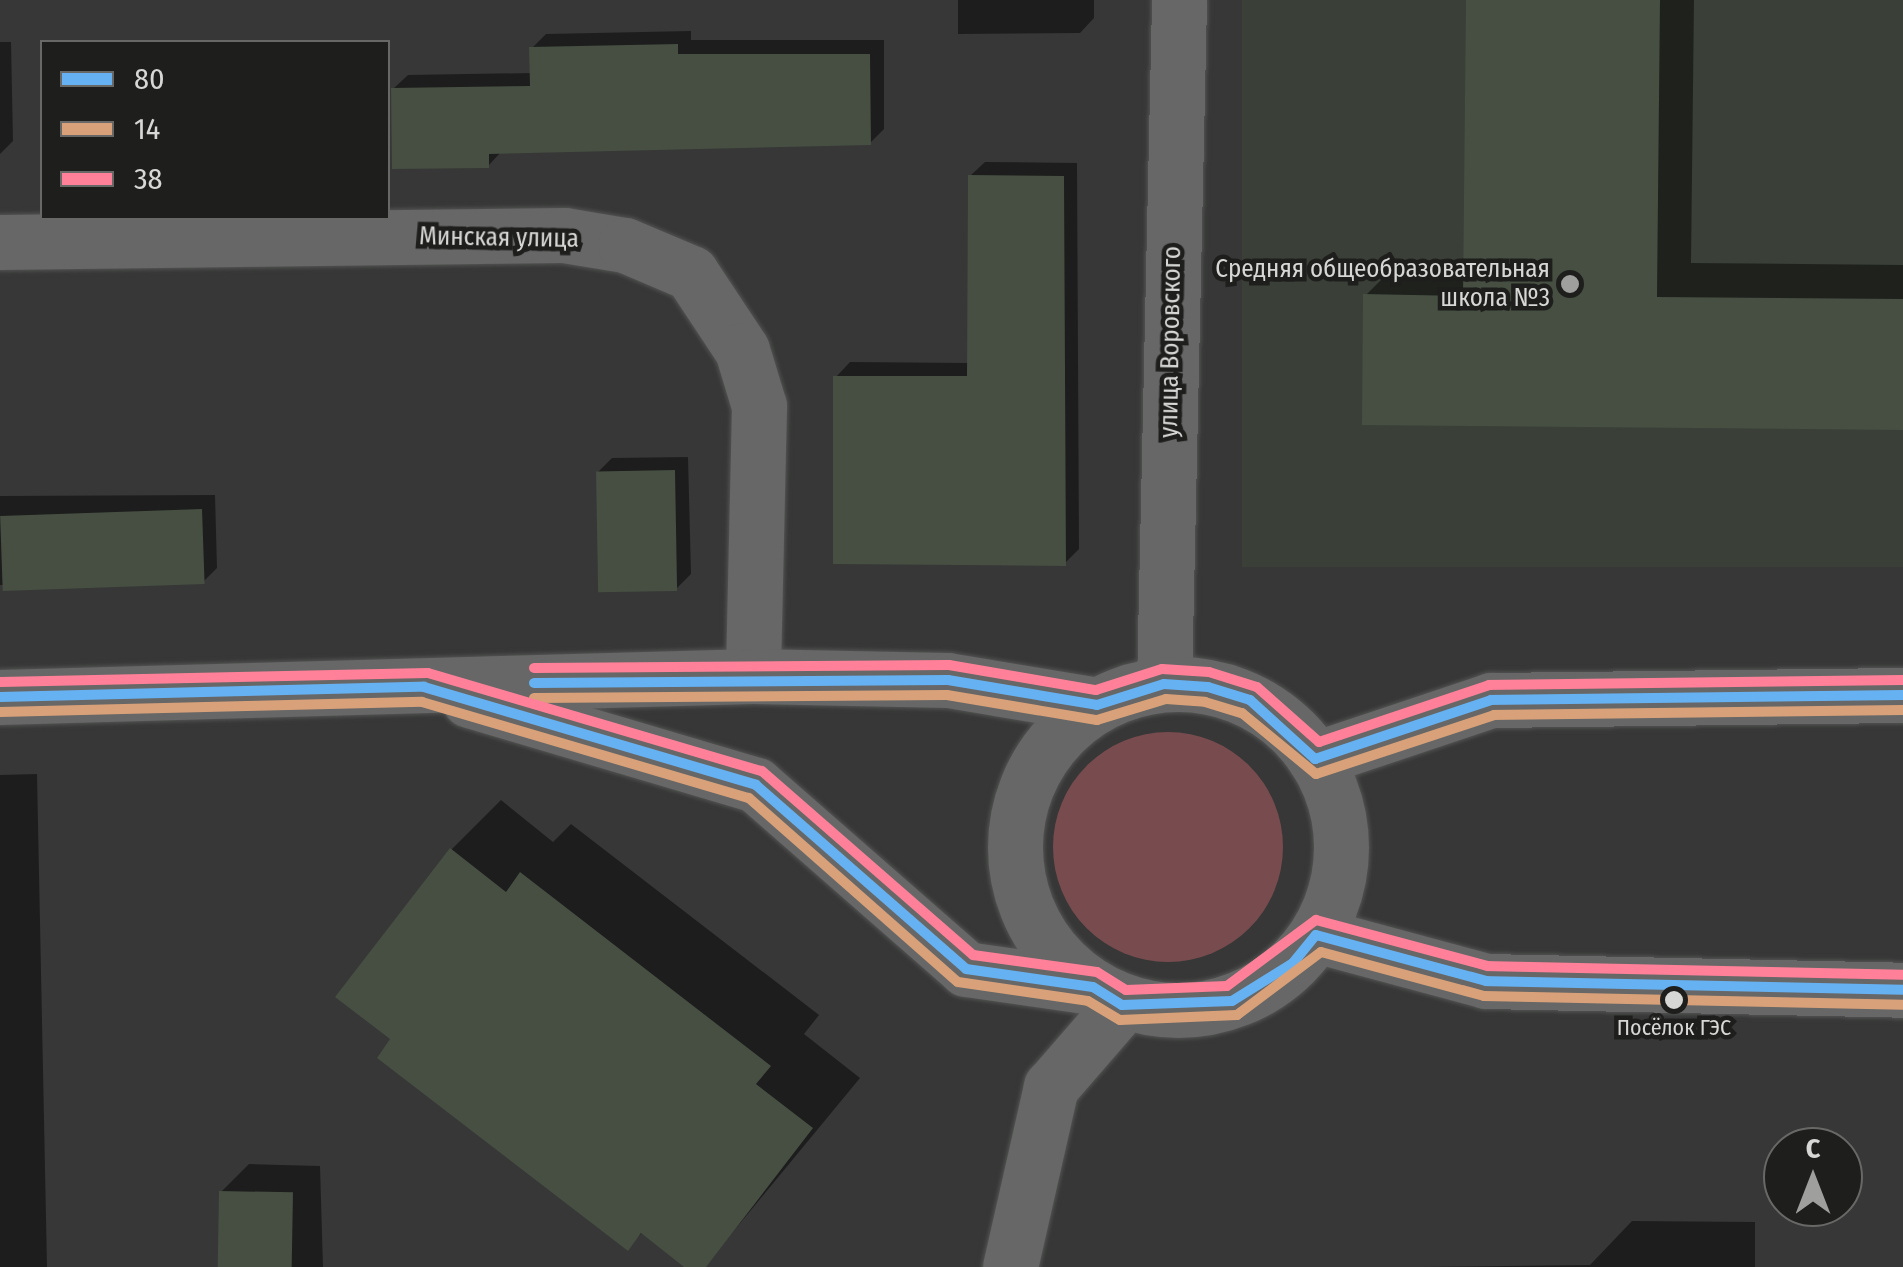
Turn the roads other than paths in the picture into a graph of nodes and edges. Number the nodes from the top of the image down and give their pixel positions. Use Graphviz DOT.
graph roads {
  1 [pos="1180,0"];
  2 [pos="0,242"];
  3 [pos="753,676"];
  4 [pos="1164,684"];
  5 [pos="424,687"];
  6 [pos="1903,695"];
  7 [pos="0,697"];
  8 [pos="1098,706"];
  9 [pos="1315,758"];
  10 [pos="1316,936"];
  11 [pos="1903,990"];
  12 [pos="1108,996"];
  13 [pos="1010,1267"];
  1 -- 4 [label="street, улица Воровского"];
  2 -- 3 [label="street, Минская улица"];
  3 -- 5 [label="street"];
  3 -- 8 [label="street"];
  4 -- 8 [label="street"];
  4 -- 9 [label="street"];
  5 -- 7 [label="street"];
  5 -- 12 [label="street"];
  6 -- 9 [label="street"];
  8 -- 12 [label="street"];
  9 -- 10 [label="street"];
  10 -- 11 [label="street"];
  10 -- 12 [label="street"];
  12 -- 13 [label="street"];
}
